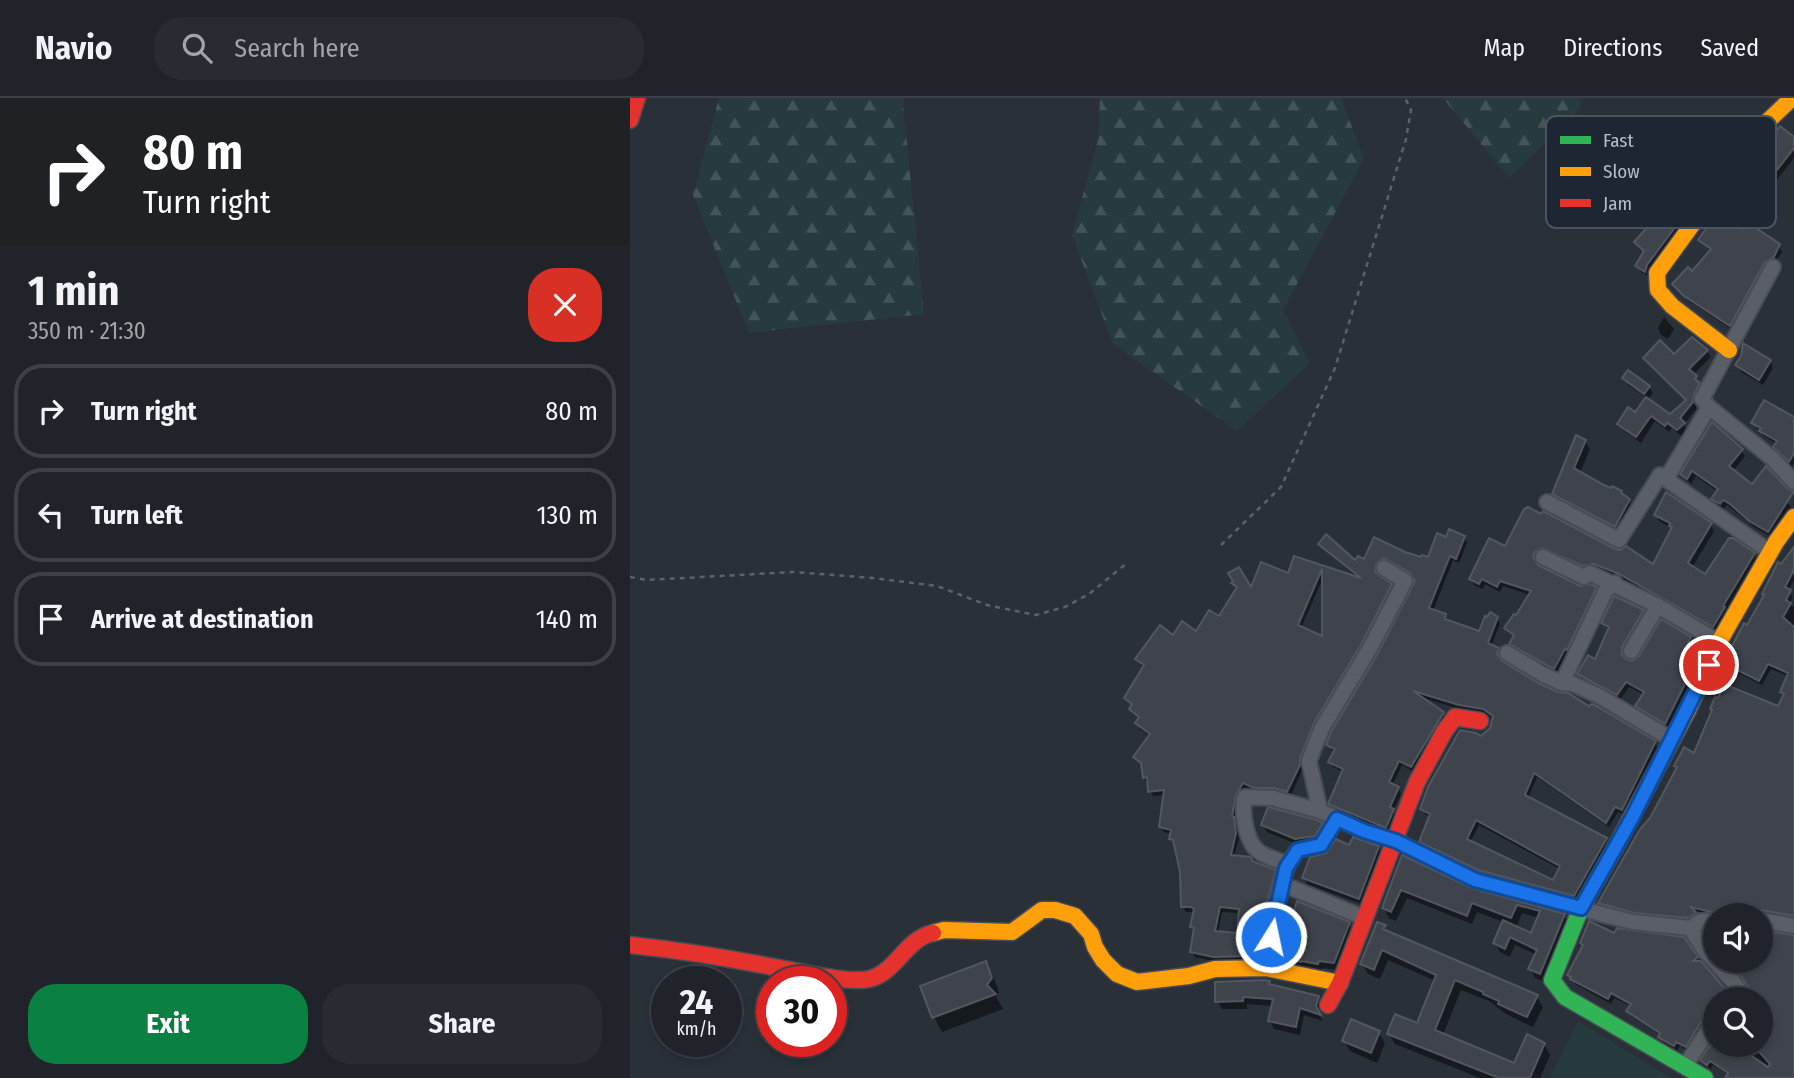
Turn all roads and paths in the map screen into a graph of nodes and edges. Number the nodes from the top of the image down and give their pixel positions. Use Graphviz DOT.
graph roads {
  1 [pos="637,98"];
  2 [pos="1405,98"];
  3 [pos="1787,100"];
  4 [pos="1775,116"];
  5 [pos="630,120"];
  6 [pos="1691,228"];
  7 [pos="1773,267"];
  8 [pos="1729,349"];
  9 [pos="1709,407"];
  10 [pos="1666,479"];
  11 [pos="1794,482"];
  12 [pos="1547,502"];
  13 [pos="1794,517"];
  14 [pos="1221,545"];
  15 [pos="1770,552"];
  16 [pos="1543,558"];
  17 [pos="1127,563"];
  18 [pos="1384,568"];
  19 [pos="630,577"];
  20 [pos="1615,583"];
  21 [pos="1658,606"];
  22 [pos="1719,642"];
  23 [pos="1631,652"];
  24 [pos="1507,653"];
  25 [pos="1562,683"];
  26 [pos="1480,721"];
  27 [pos="1671,739"];
  28 [pos="1320,811"];
  29 [pos="1337,819"];
  30 [pos="1396,841"];
  31 [pos="1288,864"];
  32 [pos="1282,884"];
  33 [pos="1581,908"];
  34 [pos="1365,918"];
  35 [pos="1703,921"];
  36 [pos="1773,922"];
  37 [pos="1794,926"];
  38 [pos="1690,928"];
  39 [pos="630,945"];
  40 [pos="1266,968"];
  41 [pos="1340,984"];
  42 [pos="1737,987"];
  43 [pos="1328,1005"];
  44 [pos="1703,1038"];
  45 [pos="1685,1066"];
  46 [pos="1705,1078"];
  1 -- 5 [label="street"];
  2 -- 14 [label="path"];
  3 -- 4 [label="street"];
  6 -- 8 [label="street"];
  7 -- 8 [label="street"];
  8 -- 9 [label="street"];
  9 -- 10 [label="street"];
  9 -- 11 [label="street"];
  10 -- 12 [label="street"];
  10 -- 15 [label="street"];
  13 -- 15 [label="street"];
  15 -- 22 [label="street"];
  16 -- 20 [label="street"];
  17 -- 19 [label="path"];
  18 -- 28 [label="street"];
  20 -- 21 [label="street"];
  20 -- 25 [label="street"];
  21 -- 22 [label="street"];
  21 -- 23 [label="street"];
  22 -- 27 [label="street"];
  24 -- 25 [label="street"];
  25 -- 27 [label="street"];
  26 -- 30 [label="street"];
  27 -- 33 [label="street"];
  28 -- 29 [label="street"];
  28 -- 31 [label="street"];
  29 -- 30 [label="street"];
  29 -- 31 [label="street"];
  30 -- 33 [label="street"];
  30 -- 34 [label="street"];
  31 -- 32 [label="street"];
  32 -- 34 [label="street"];
  32 -- 40 [label="street"];
  33 -- 38 [label="street"];
  33 -- 45 [label="street"];
  34 -- 41 [label="street"];
  35 -- 38 [label="street"];
  36 -- 37 [label="street"];
  38 -- 42 [label="street"];
  39 -- 40 [label="street"];
  40 -- 41 [label="street"];
  41 -- 43 [label="street"];
  44 -- 45 [label="street"];
  45 -- 46 [label="street"];
}
